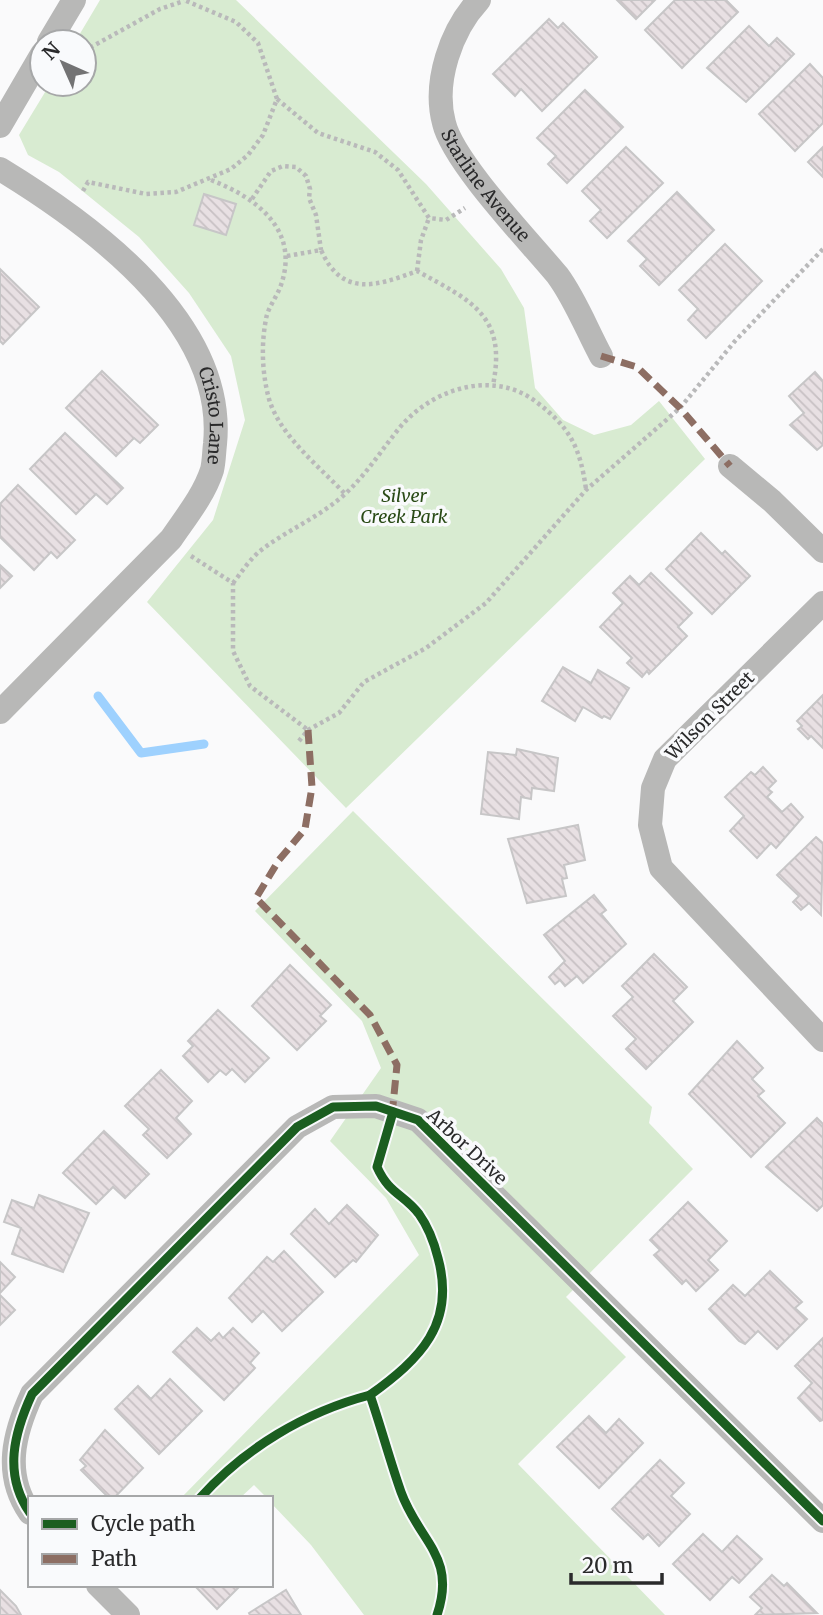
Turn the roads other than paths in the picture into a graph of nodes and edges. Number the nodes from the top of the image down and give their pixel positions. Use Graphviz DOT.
graph roads {
  1 [pos="74,0"];
  2 [pos="479,0"];
  3 [pos="57,28"];
  4 [pos="28,78"];
  5 [pos="0,126"];
  6 [pos="0,169"];
  7 [pos="601,356"];
  8 [pos="730,466"];
  9 [pos="823,551"];
  10 [pos="823,603"];
  11 [pos="0,712"];
  12 [pos="823,1040"];
  13 [pos="28,1510"];
  14 [pos="823,1521"];
  15 [pos="101,1587"];
  16 [pos="128,1615"];
  1 -- 3 [label="street"];
  2 -- 7 [label="street, Starline Avenue"];
  4 -- 5 [label="street"];
  6 -- 11 [label="street, Cristo Lane"];
  8 -- 9 [label="street"];
  10 -- 12 [label="street, Wilson Street"];
  13 -- 14 [label="street, Arbor Drive"];
  15 -- 16 [label="street"];
}
